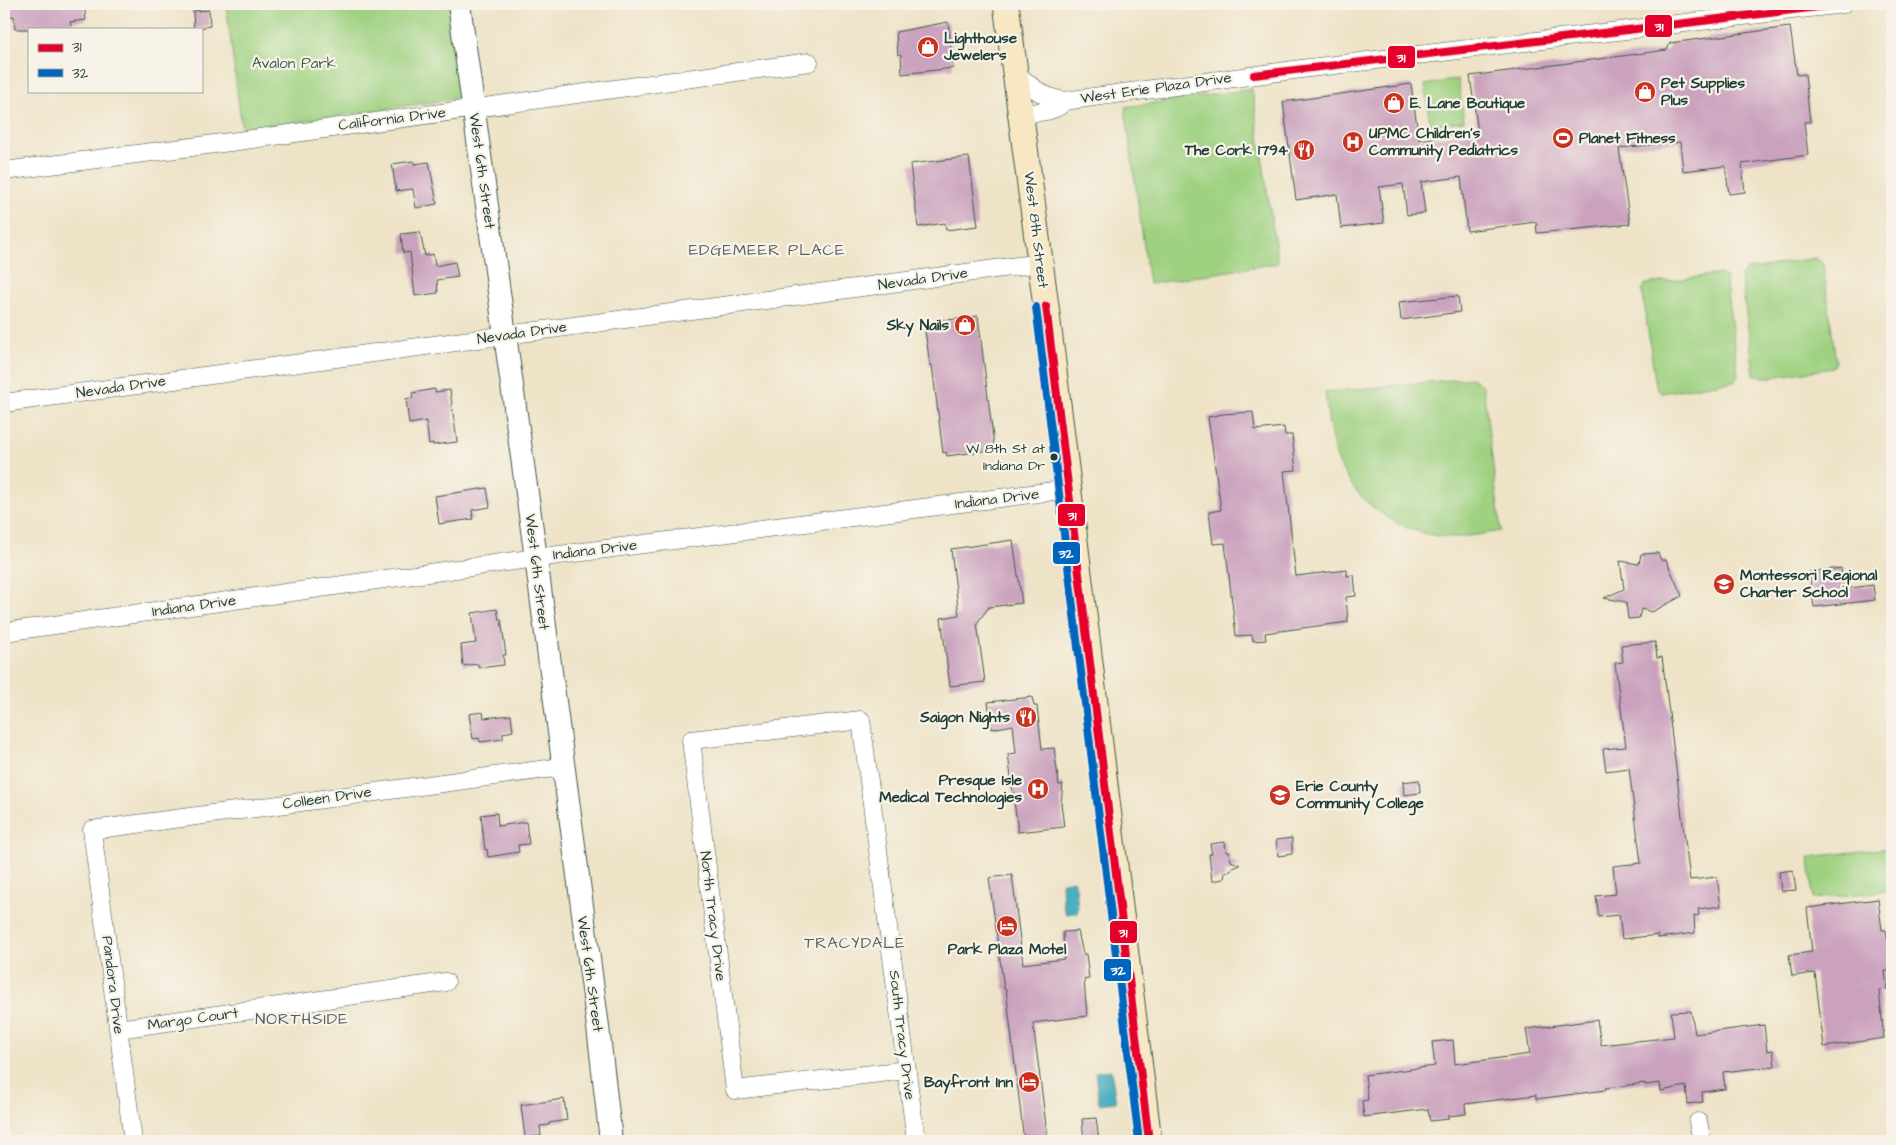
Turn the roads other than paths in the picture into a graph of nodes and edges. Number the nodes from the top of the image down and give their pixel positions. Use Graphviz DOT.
graph roads {
  1 [pos="459,4"];
  2 [pos="1006,4"];
  3 [pos="1843,4"];
  4 [pos="809,62"];
  5 [pos="1016,73"];
  6 [pos="1064,101"];
  7 [pos="473,108"];
  8 [pos="1021,114"];
  9 [pos="4,171"];
  10 [pos="1040,263"];
  11 [pos="505,336"];
  12 [pos="4,403"];
  13 [pos="1068,489"];
  14 [pos="536,558"];
  15 [pos="4,632"];
  16 [pos="861,720"];
  17 [pos="562,767"];
  18 [pos="92,830"];
  19 [pos="446,982"];
  20 [pos="118,1029"];
  21 [pos="907,1070"];
  22 [pos="1698,1122"];
  23 [pos="133,1141"];
  24 [pos="611,1141"];
  25 [pos="916,1141"];
  26 [pos="1149,1141"];
  27 [pos="1702,1141"];
  1 -- 7 [label="street, West 6th Street"];
  2 -- 5 [label="main road, West 8th Street"];
  3 -- 6 [label="street, West Erie Plaza Drive"];
  4 -- 7 [label="street, California Drive"];
  5 -- 6 [label="street, West Erie Plaza Drive"];
  5 -- 8 [label="main road, West 8th Street"];
  6 -- 8 [label="street, West Erie Plaza Drive"];
  7 -- 9 [label="street, California Drive"];
  7 -- 11 [label="street, West 6th Street"];
  8 -- 10 [label="main road, West 8th Street"];
  10 -- 11 [label="street, Nevada Drive"];
  10 -- 13 [label="main road, West 8th Street"];
  11 -- 12 [label="street, Nevada Drive"];
  11 -- 14 [label="street, West 6th Street"];
  13 -- 14 [label="street, Indiana Drive"];
  13 -- 26 [label="main road, West 8th Street"];
  14 -- 15 [label="street, Indiana Drive"];
  14 -- 17 [label="street, West 6th Street"];
  16 -- 21 [label="street, South Tracy Drive"];
  16 -- 21 [label="street, North Tracy Drive"];
  17 -- 18 [label="street, Colleen Drive"];
  17 -- 24 [label="street, West 6th Street"];
  18 -- 20 [label="street, Pandora Drive"];
  19 -- 20 [label="street, Margo Court"];
  20 -- 23 [label="street, Pandora Drive"];
  21 -- 25 [label="street, South Tracy Drive"];
  22 -- 27 [label="street"];
}
